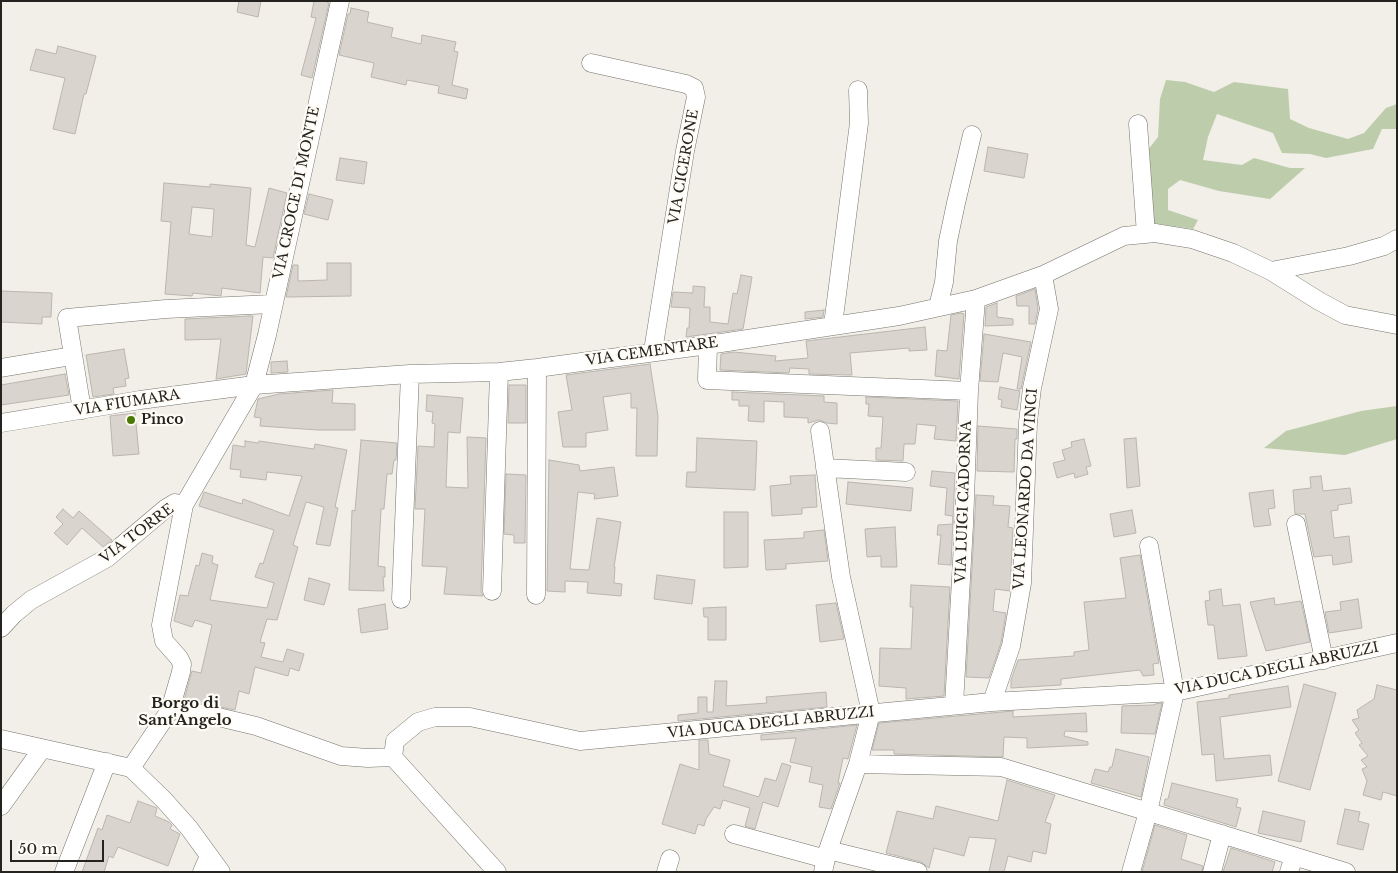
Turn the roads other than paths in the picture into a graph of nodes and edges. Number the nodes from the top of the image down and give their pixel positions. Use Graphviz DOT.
graph roads {
  1 [pos="340,1"];
  2 [pos="591,63"];
  3 [pos="858,90"];
  4 [pos="1138,124"];
  5 [pos="972,135"];
  6 [pos="1146,234"];
  7 [pos="1397,240"];
  8 [pos="1271,271"];
  9 [pos="1043,275"];
  10 [pos="976,299"];
  11 [pos="272,304"];
  12 [pos="938,307"];
  13 [pos="833,325"];
  14 [pos="1397,325"];
  15 [pos="708,345"];
  16 [pos="653,351"];
  17 [pos="72,356"];
  18 [pos="1,368"];
  19 [pos="537,368"];
  20 [pos="499,372"];
  21 [pos="410,374"];
  22 [pos="254,385"];
  23 [pos="969,391"];
  24 [pos="82,410"];
  25 [pos="1,423"];
  26 [pos="820,431"];
  27 [pos="825,468"];
  28 [pos="906,472"];
  29 [pos="184,504"];
  30 [pos="1296,524"];
  31 [pos="1149,546"];
  32 [pos="492,590"];
  33 [pos="536,595"];
  34 [pos="401,599"];
  35 [pos="1,628"];
  36 [pos="1397,643"];
  37 [pos="1324,660"];
  38 [pos="1175,692"];
  39 [pos="992,702"];
  40 [pos="954,705"];
  41 [pos="170,710"];
  42 [pos="871,713"];
  43 [pos="1,739"];
  44 [pos="42,749"];
  45 [pos="393,757"];
  46 [pos="106,762"];
  47 [pos="858,764"];
  48 [pos="131,768"];
  49 [pos="1,806"];
  50 [pos="1148,812"];
  51 [pos="734,834"];
  52 [pos="1222,834"];
  53 [pos="826,860"];
  54 [pos="206,864"];
  55 [pos="1291,864"];
  56 [pos="64,872"];
  57 [pos="221,872"];
  58 [pos="497,872"];
  59 [pos="918,872"];
  60 [pos="1131,872"];
  61 [pos="1212,872"];
  62 [pos="1346,872"];
  1 -- 11 [label="street, VIA CROCE DI MONTE"];
  2 -- 16 [label="street, VIA CICERONE"];
  3 -- 13 [label="street"];
  4 -- 6 [label="street"];
  5 -- 12 [label="street"];
  6 -- 8 [label="street, VIA CEMENTARE"];
  6 -- 9 [label="street, VIA CEMENTARE"];
  7 -- 8 [label="street"];
  8 -- 14 [label="street, VIA CEMENTARE"];
  9 -- 10 [label="street, VIA CEMENTARE"];
  9 -- 39 [label="street, VIA LEONARDO DA VINCI"];
  10 -- 12 [label="street, VIA CEMENTARE"];
  10 -- 23 [label="street, VIA LUIGI CADORNA"];
  11 -- 17 [label="street"];
  11 -- 22 [label="street, VIA CROCE DI MONTE"];
  12 -- 13 [label="street, VIA CEMENTARE"];
  13 -- 15 [label="street, VIA CEMENTARE"];
  15 -- 16 [label="street, VIA CEMENTARE"];
  15 -- 23 [label="street"];
  16 -- 19 [label="street, VIA CEMENTARE"];
  17 -- 18 [label="street"];
  17 -- 24 [label="street"];
  19 -- 20 [label="street, VIA CEMENTARE"];
  19 -- 33 [label="street"];
  20 -- 21 [label="street, VIA CEMENTARE"];
  20 -- 32 [label="street"];
  21 -- 22 [label="street, VIA CEMENTARE"];
  21 -- 34 [label="street"];
  22 -- 24 [label="street, VIA FIUMARA"];
  22 -- 29 [label="street, VIA TORRE"];
  23 -- 40 [label="street, VIA LUIGI CADORNA"];
  24 -- 25 [label="street, VIA FIUMARA"];
  26 -- 27 [label="street"];
  27 -- 28 [label="street"];
  27 -- 42 [label="street"];
  29 -- 35 [label="street, VIA TORRE"];
  29 -- 41 [label="street"];
  30 -- 37 [label="street"];
  31 -- 38 [label="street"];
  36 -- 37 [label="street, VIA DUCA DEGLI ABRUZZI"];
  37 -- 38 [label="street, VIA DUCA DEGLI ABRUZZI"];
  38 -- 39 [label="street, VIA DUCA DEGLI ABRUZZI"];
  38 -- 50 [label="street"];
  39 -- 40 [label="street, VIA DUCA DEGLI ABRUZZI"];
  40 -- 42 [label="street, VIA DUCA DEGLI ABRUZZI"];
  41 -- 45 [label="street"];
  41 -- 48 [label="street"];
  42 -- 45 [label="street, VIA DUCA DEGLI ABRUZZI"];
  42 -- 47 [label="street"];
  43 -- 44 [label="street"];
  44 -- 46 [label="street"];
  44 -- 49 [label="street"];
  45 -- 58 [label="street"];
  46 -- 48 [label="street"];
  46 -- 56 [label="street"];
  47 -- 50 [label="street"];
  47 -- 53 [label="street"];
  48 -- 54 [label="street"];
  50 -- 52 [label="street"];
  50 -- 60 [label="street"];
  51 -- 53 [label="street"];
  52 -- 55 [label="street"];
  52 -- 61 [label="street"];
  53 -- 59 [label="street"];
  54 -- 57 [label="street"];
  55 -- 62 [label="street"];
}
